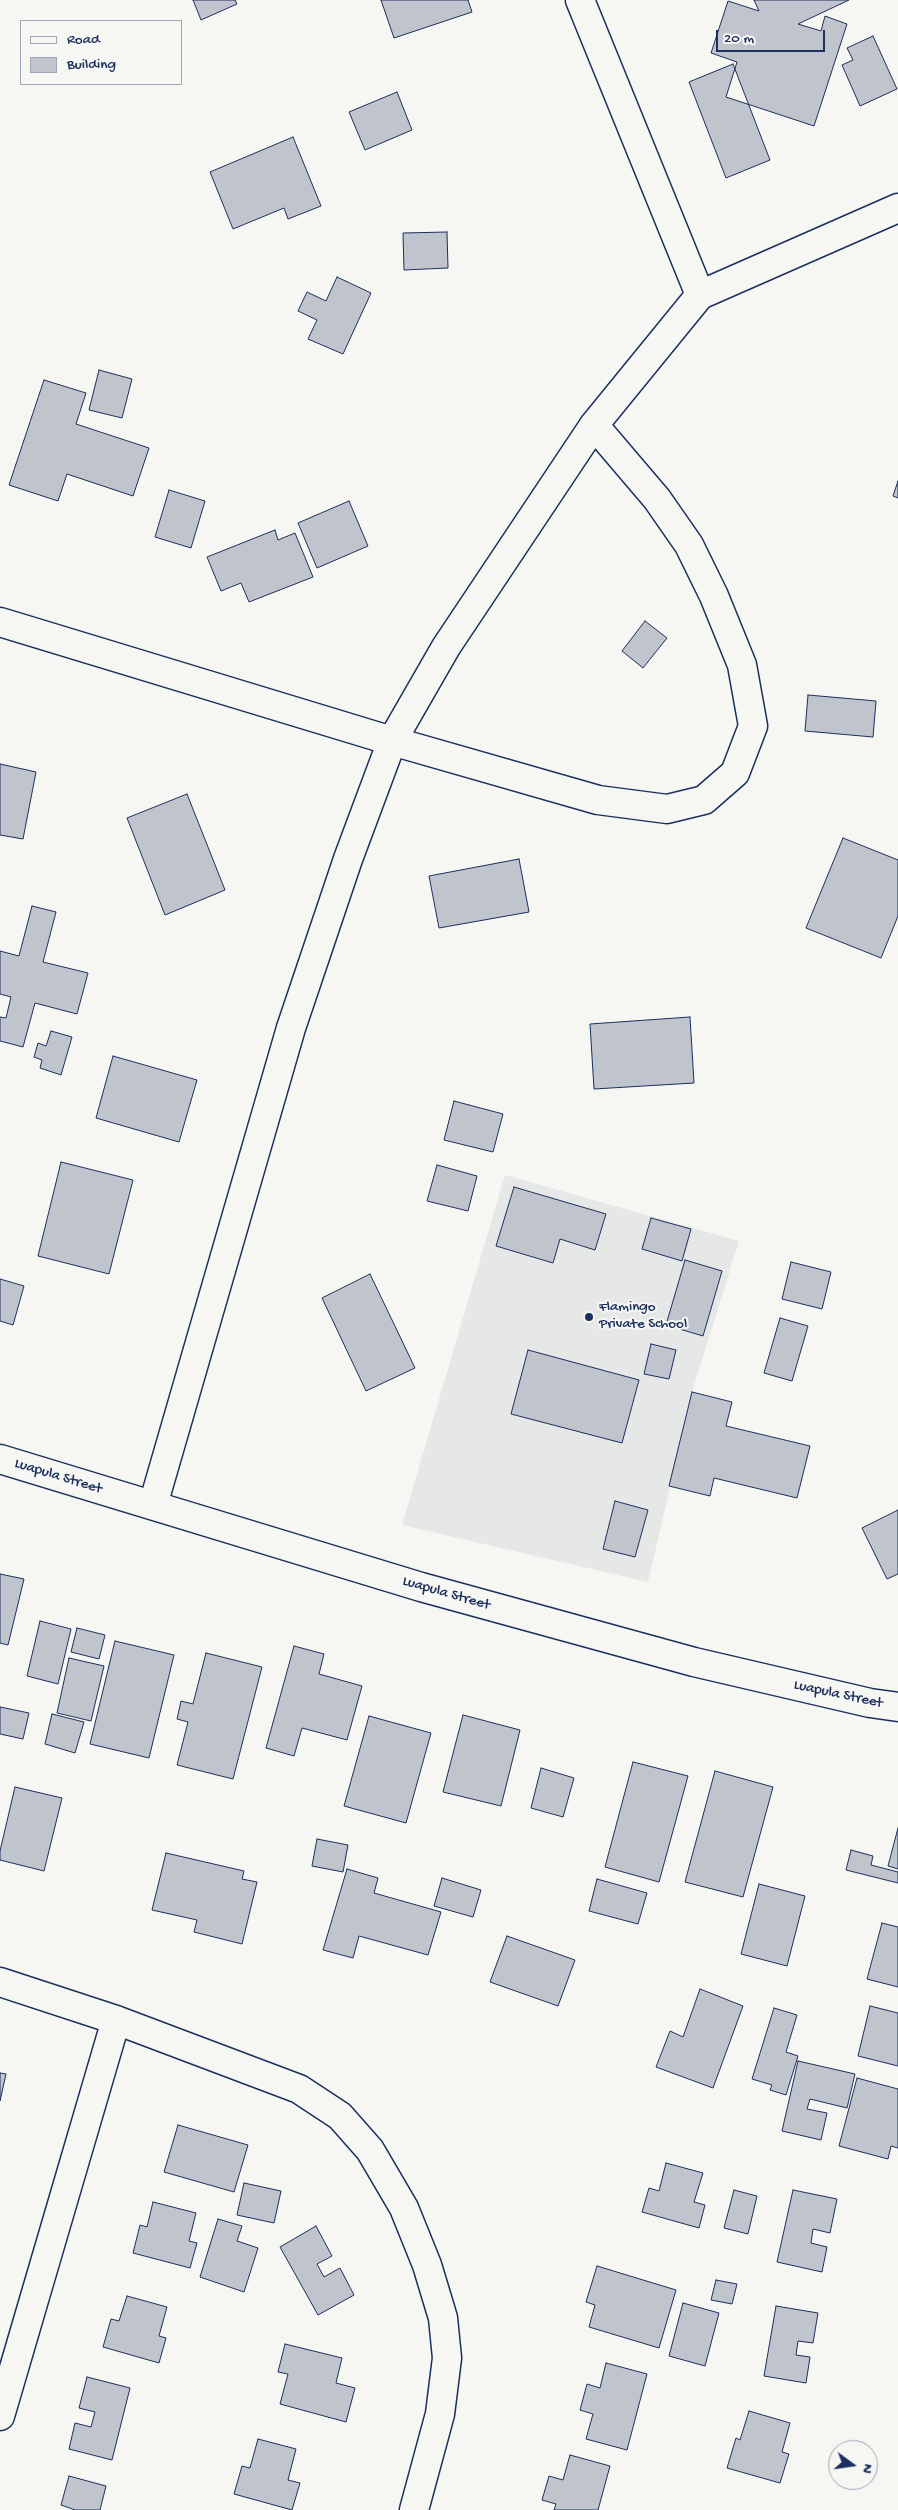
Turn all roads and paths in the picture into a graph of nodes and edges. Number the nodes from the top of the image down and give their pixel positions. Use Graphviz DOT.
graph roads {
  1 [pos="580,0"];
  2 [pos="898,208"];
  3 [pos="700,295"];
  4 [pos="594,425"];
  5 [pos="0,622"];
  6 [pos="392,741"];
  7 [pos="0,1459"];
  8 [pos="153,1505"];
  9 [pos="898,1707"];
  10 [pos="0,1982"];
  11 [pos="116,2020"];
  12 [pos="0,2416"];
  13 [pos="414,2510"];
  1 -- 3 [label="street"];
  2 -- 3 [label="street"];
  3 -- 4 [label="street"];
  4 -- 6 [label="street"];
  4 -- 6 [label="street"];
  5 -- 6 [label="street"];
  6 -- 8 [label="street"];
  7 -- 8 [label="street, Luapula Street"];
  8 -- 9 [label="street, Luapula Street"];
  10 -- 11 [label="street"];
  11 -- 12 [label="street"];
  11 -- 13 [label="street"];
}
